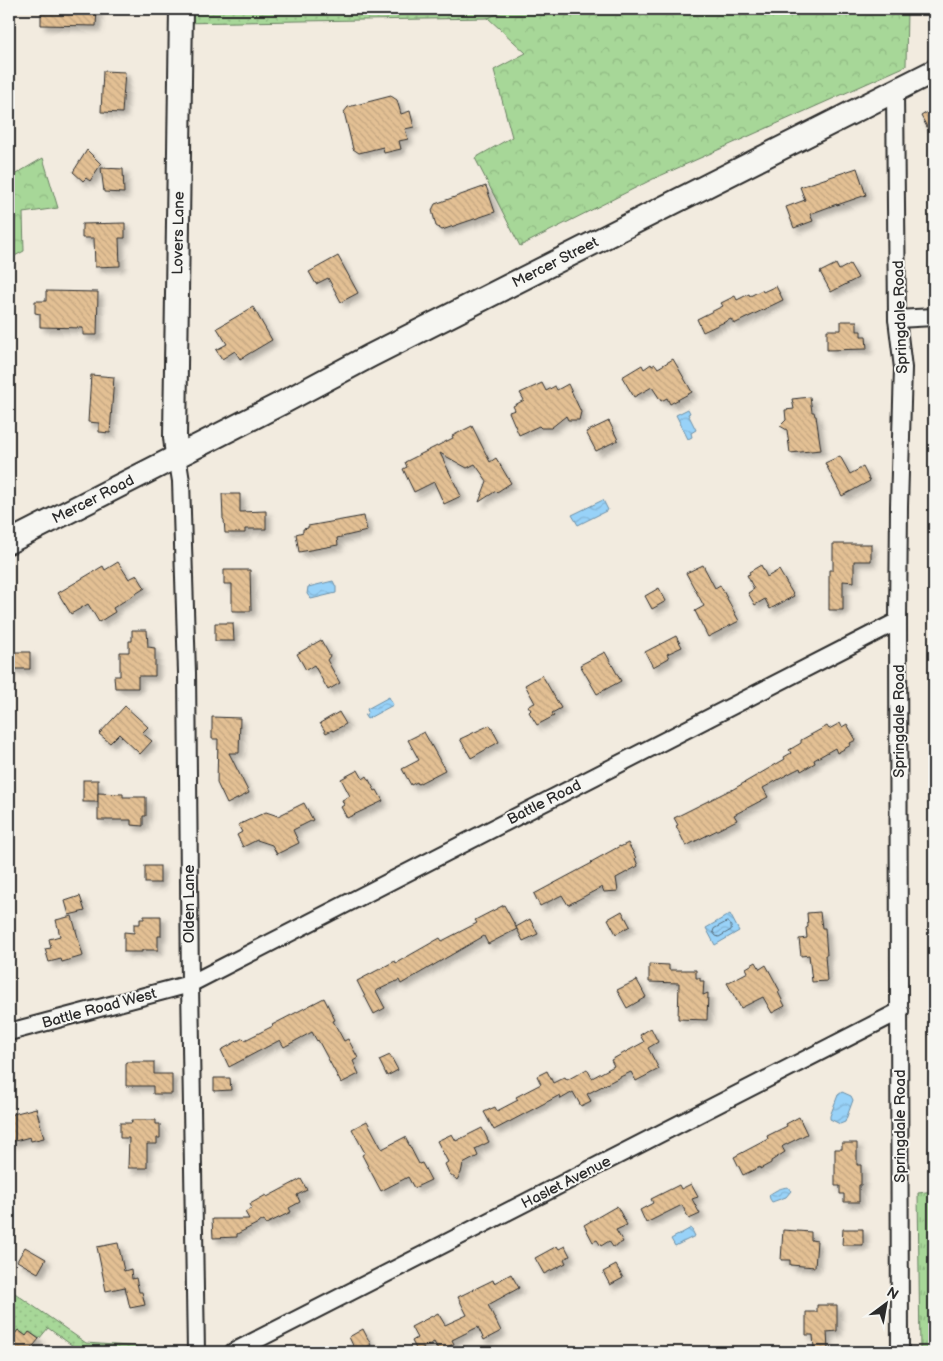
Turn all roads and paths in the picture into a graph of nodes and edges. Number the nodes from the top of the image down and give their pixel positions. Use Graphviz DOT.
graph roads {
  1 [pos="181,9"];
  2 [pos="934,71"];
  3 [pos="895,91"];
  4 [pos="934,317"];
  5 [pos="897,320"];
  6 [pos="177,456"];
  7 [pos="9,542"];
  8 [pos="898,621"];
  9 [pos="190,984"];
  10 [pos="900,1011"];
  11 [pos="9,1032"];
  12 [pos="196,1352"];
  13 [pos="233,1352"];
  14 [pos="900,1352"];
  1 -- 6 [label="main road, Lovers Lane"];
  2 -- 3 [label="main road, Mercer Street"];
  3 -- 5 [label="street, Springdale Road"];
  3 -- 6 [label="main road, Mercer Street"];
  4 -- 5 [label="street"];
  5 -- 8 [label="street, Springdale Road"];
  6 -- 7 [label="main road, Mercer Road"];
  6 -- 9 [label="street, Olden Lane"];
  8 -- 9 [label="street, Battle Road"];
  8 -- 10 [label="street, Springdale Road"];
  9 -- 11 [label="street, Battle Road West"];
  9 -- 12 [label="street, Olden Lane"];
  10 -- 13 [label="street, Haslet Avenue"];
  10 -- 14 [label="street, Springdale Road"];
}
